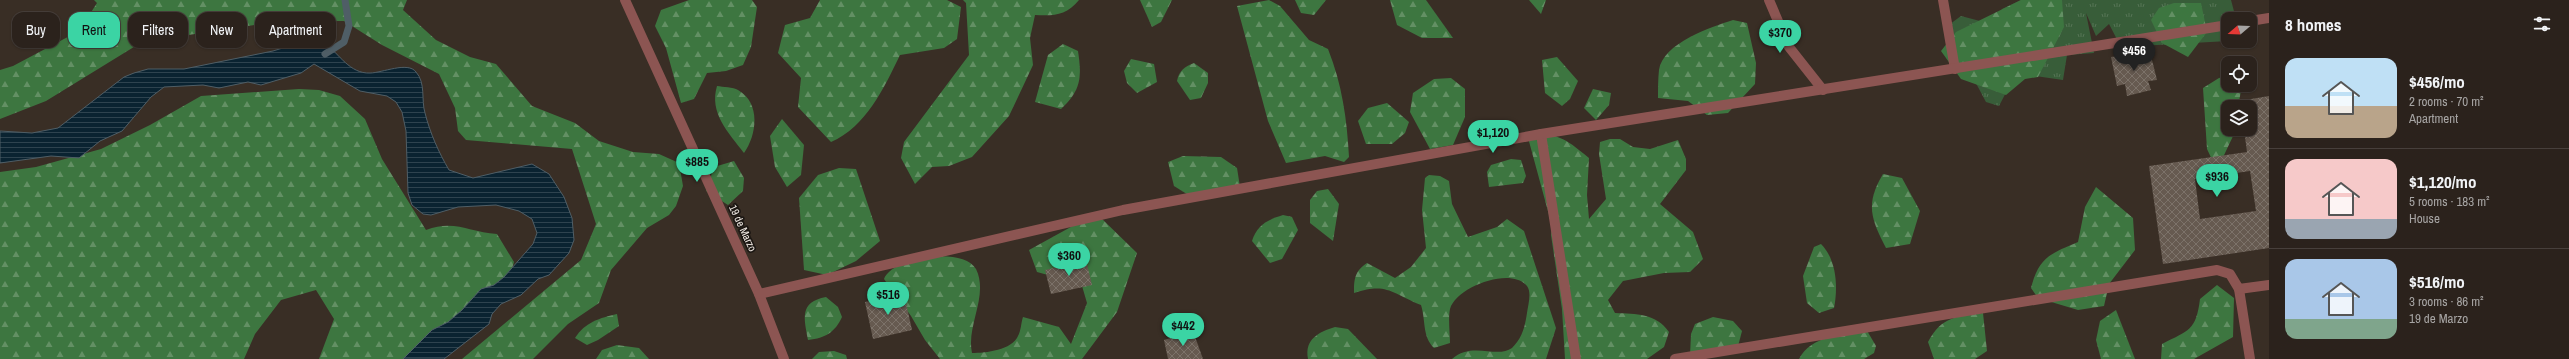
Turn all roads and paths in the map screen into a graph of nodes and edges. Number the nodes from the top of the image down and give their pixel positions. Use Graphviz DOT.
graph roads {
  1 [pos="625,0"];
  2 [pos="1769,0"];
  3 [pos="1943,0"];
  4 [pos="2269,18"];
  5 [pos="2257,20"];
  6 [pos="2221,26"];
  7 [pos="1955,70"];
  8 [pos="1823,90"];
  9 [pos="1541,134"];
  10 [pos="2269,285"];
  11 [pos="2239,289"];
  12 [pos="759,294"];
  13 [pos="784,359"];
  14 [pos="1576,359"];
  15 [pos="1675,359"];
  16 [pos="2250,359"];
  1 -- 12 [label="street, 19 de Marzo"];
  2 -- 8 [label="street"];
  3 -- 7 [label="street"];
  4 -- 5 [label="street"];
  6 -- 7 [label="street"];
  7 -- 8 [label="street"];
  8 -- 9 [label="street"];
  9 -- 12 [label="street"];
  9 -- 14 [label="street"];
  10 -- 11 [label="street"];
  11 -- 15 [label="street"];
  11 -- 16 [label="street"];
  12 -- 13 [label="street, 19 de Marzo"];
}
